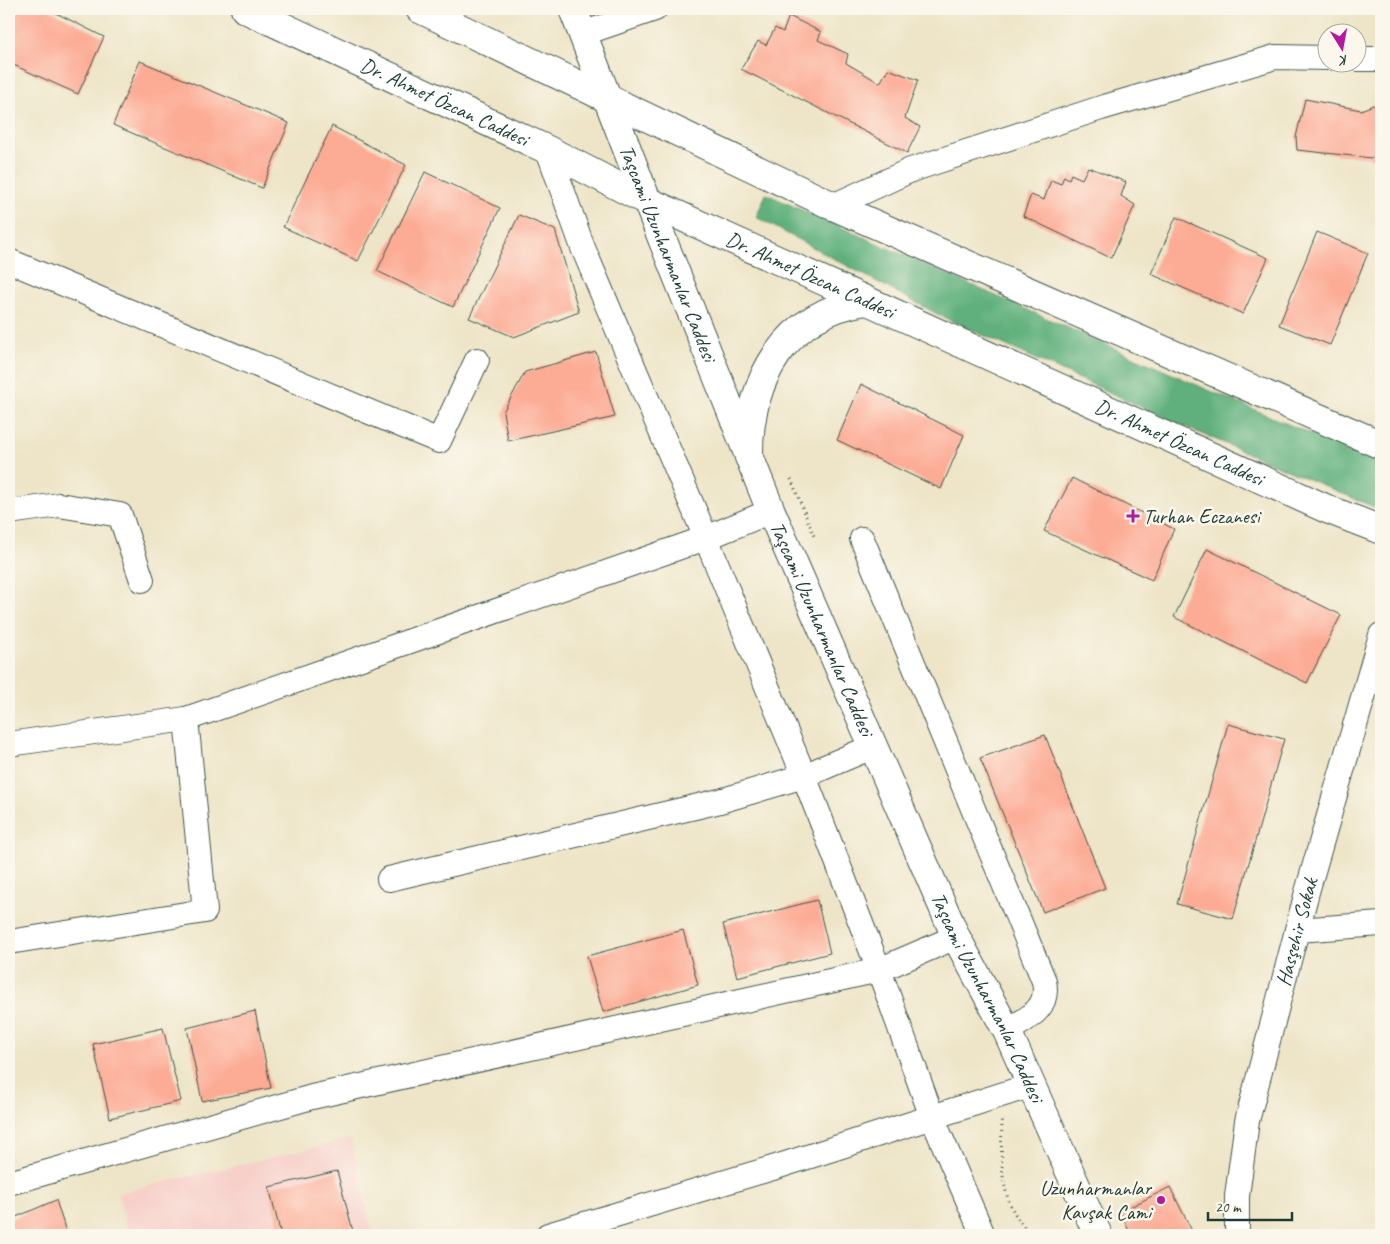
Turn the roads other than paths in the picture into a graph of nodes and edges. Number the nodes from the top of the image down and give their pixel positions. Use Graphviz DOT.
graph roads {
  1 [pos="245,9"];
  2 [pos="420,9"];
  3 [pos="573,9"];
  4 [pos="655,9"];
  5 [pos="582,34"];
  6 [pos="1318,58"];
  7 [pos="1368,59"];
  8 [pos="1381,59"];
  9 [pos="607,99"];
  10 [pos="548,150"];
  11 [pos="646,201"];
  12 [pos="833,206"];
  13 [pos="9,261"];
  14 [pos="866,301"];
  15 [pos="477,360"];
  16 [pos="1381,445"];
  17 [pos="749,457"];
  18 [pos="771,511"];
  19 [pos="9,512"];
  20 [pos="1381,530"];
  21 [pos="706,538"];
  22 [pos="862,539"];
  23 [pos="142,580"];
  24 [pos="1381,634"];
  25 [pos="186,719"];
  26 [pos="9,744"];
  27 [pos="874,746"];
  28 [pos="804,776"];
  29 [pos="389,879"];
  30 [pos="1381,924"];
  31 [pos="1297,930"];
  32 [pos="956,937"];
  33 [pos="9,942"];
  34 [pos="879,970"];
  35 [pos="1006,1031"];
  36 [pos="1032,1085"];
  37 [pos="932,1117"];
  38 [pos="9,1183"];
  39 [pos="548,1235"];
  40 [pos="983,1235"];
  41 [pos="1098,1235"];
  42 [pos="1237,1235"];
  1 -- 10 [label="main road, Dr. Ahmet Özcan Caddesi"];
  2 -- 9 [label="main road"];
  3 -- 5 [label="main road, Taşcami Uzunharmanlar Caddesi"];
  4 -- 5 [label="street"];
  5 -- 9 [label="main road, Taşcami Uzunharmanlar Caddesi"];
  6 -- 12 [label="street"];
  7 -- 8 [label="street"];
  9 -- 11 [label="main road, Taşcami Uzunharmanlar Caddesi"];
  9 -- 12 [label="main road"];
  10 -- 11 [label="main road, Dr. Ahmet Özcan Caddesi"];
  10 -- 21 [label="street"];
  11 -- 14 [label="main road, Dr. Ahmet Özcan Caddesi"];
  11 -- 17 [label="main road, Taşcami Uzunharmanlar Caddesi"];
  12 -- 16 [label="main road"];
  13 -- 15 [label="street"];
  14 -- 17 [label="main road"];
  14 -- 20 [label="main road, Dr. Ahmet Özcan Caddesi"];
  17 -- 18 [label="main road, Taşcami Uzunharmanlar Caddesi"];
  18 -- 21 [label="street"];
  18 -- 27 [label="main road, Taşcami Uzunharmanlar Caddesi"];
  19 -- 23 [label="street"];
  21 -- 25 [label="street"];
  21 -- 28 [label="street"];
  22 -- 35 [label="street"];
  24 -- 31 [label="street, Hasşehir Sokak"];
  25 -- 26 [label="street"];
  25 -- 33 [label="street"];
  27 -- 28 [label="street"];
  27 -- 32 [label="main road, Taşcami Uzunharmanlar Caddesi"];
  28 -- 29 [label="street"];
  28 -- 34 [label="street"];
  30 -- 31 [label="street"];
  31 -- 42 [label="street, Hasşehir Sokak"];
  32 -- 34 [label="street"];
  32 -- 35 [label="main road, Taşcami Uzunharmanlar Caddesi"];
  34 -- 37 [label="street"];
  34 -- 38 [label="street"];
  35 -- 36 [label="main road, Taşcami Uzunharmanlar Caddesi"];
  36 -- 37 [label="street"];
  36 -- 41 [label="main road, Taşcami Uzunharmanlar Caddesi"];
  37 -- 39 [label="street"];
  37 -- 40 [label="street"];
}
